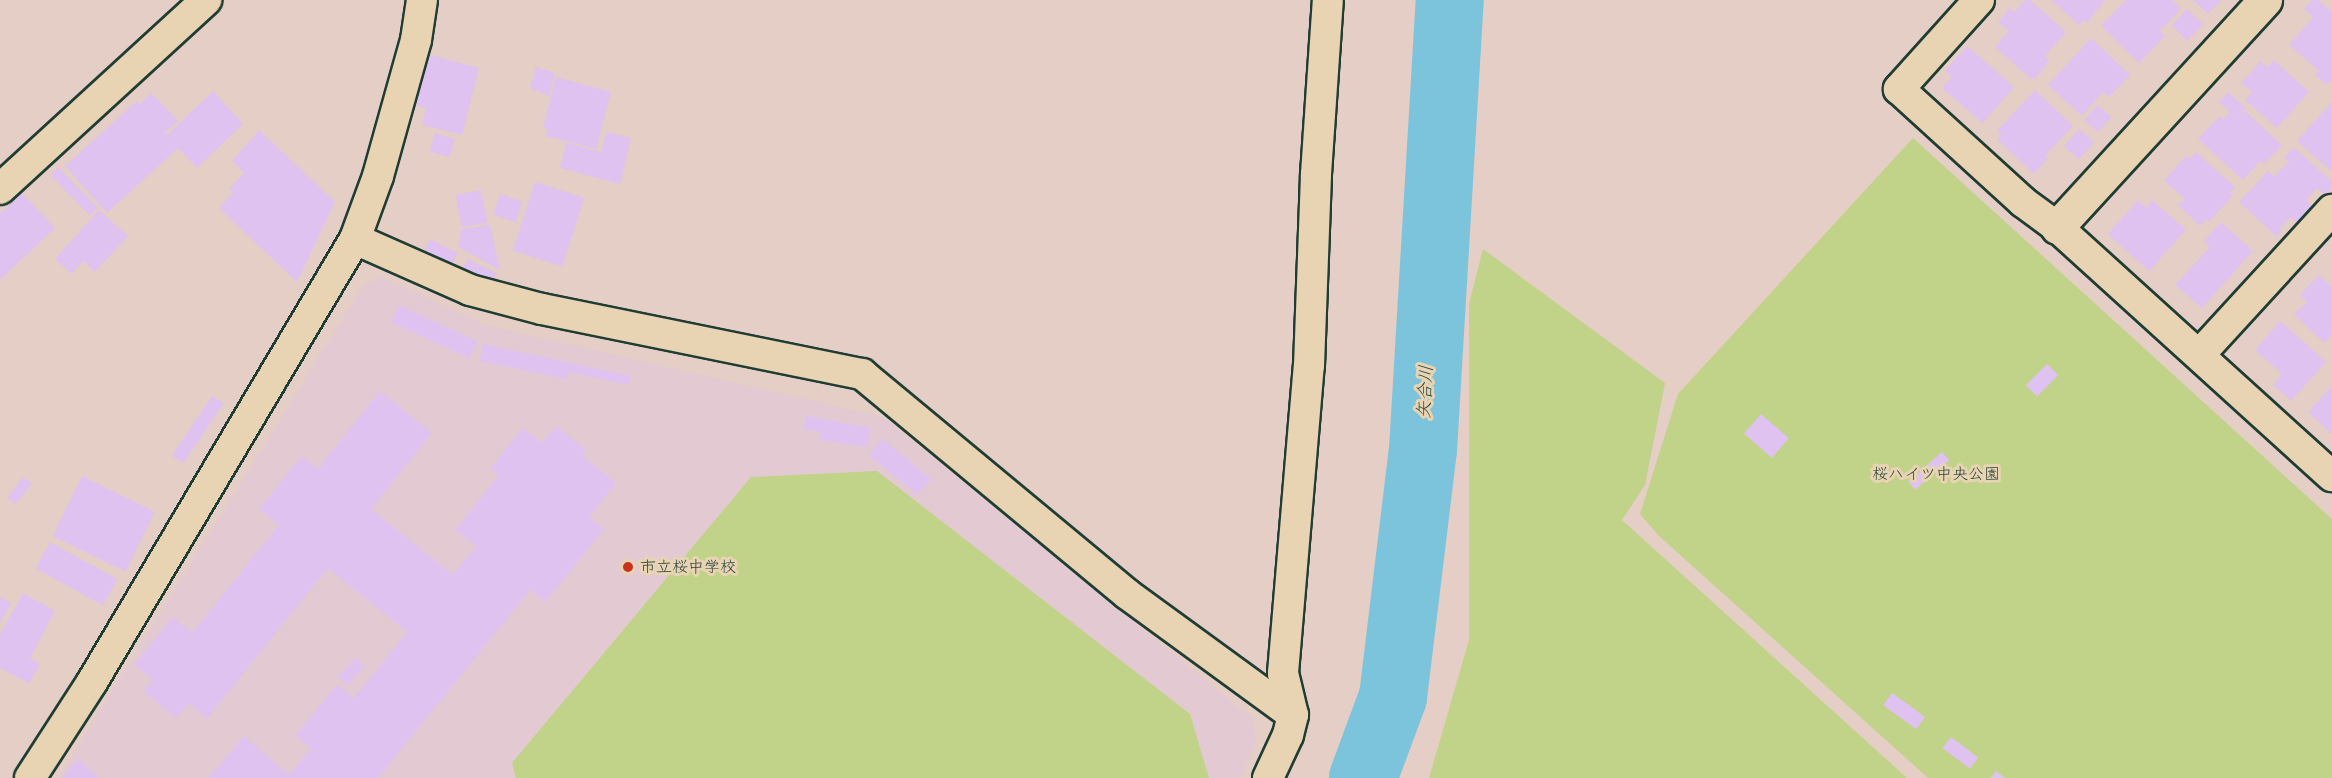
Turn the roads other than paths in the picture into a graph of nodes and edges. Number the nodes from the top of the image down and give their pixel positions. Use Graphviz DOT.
graph roads {
  1 [pos="206,0"];
  2 [pos="422,0"];
  3 [pos="1328,0"];
  4 [pos="1979,0"];
  5 [pos="2265,0"];
  6 [pos="0,189"];
  7 [pos="2332,210"];
  8 [pos="2057,227"];
  9 [pos="355,239"];
  10 [pos="2199,355"];
  11 [pos="2332,476"];
  12 [pos="1293,715"];
  13 [pos="30,778"];
  14 [pos="1268,778"];
  1 -- 6 [label="street"];
  2 -- 9 [label="street"];
  3 -- 12 [label="street"];
  4 -- 8 [label="street"];
  5 -- 8 [label="street"];
  7 -- 10 [label="street"];
  8 -- 10 [label="street"];
  9 -- 12 [label="street"];
  9 -- 13 [label="street"];
  10 -- 11 [label="street"];
  12 -- 14 [label="street"];
}
